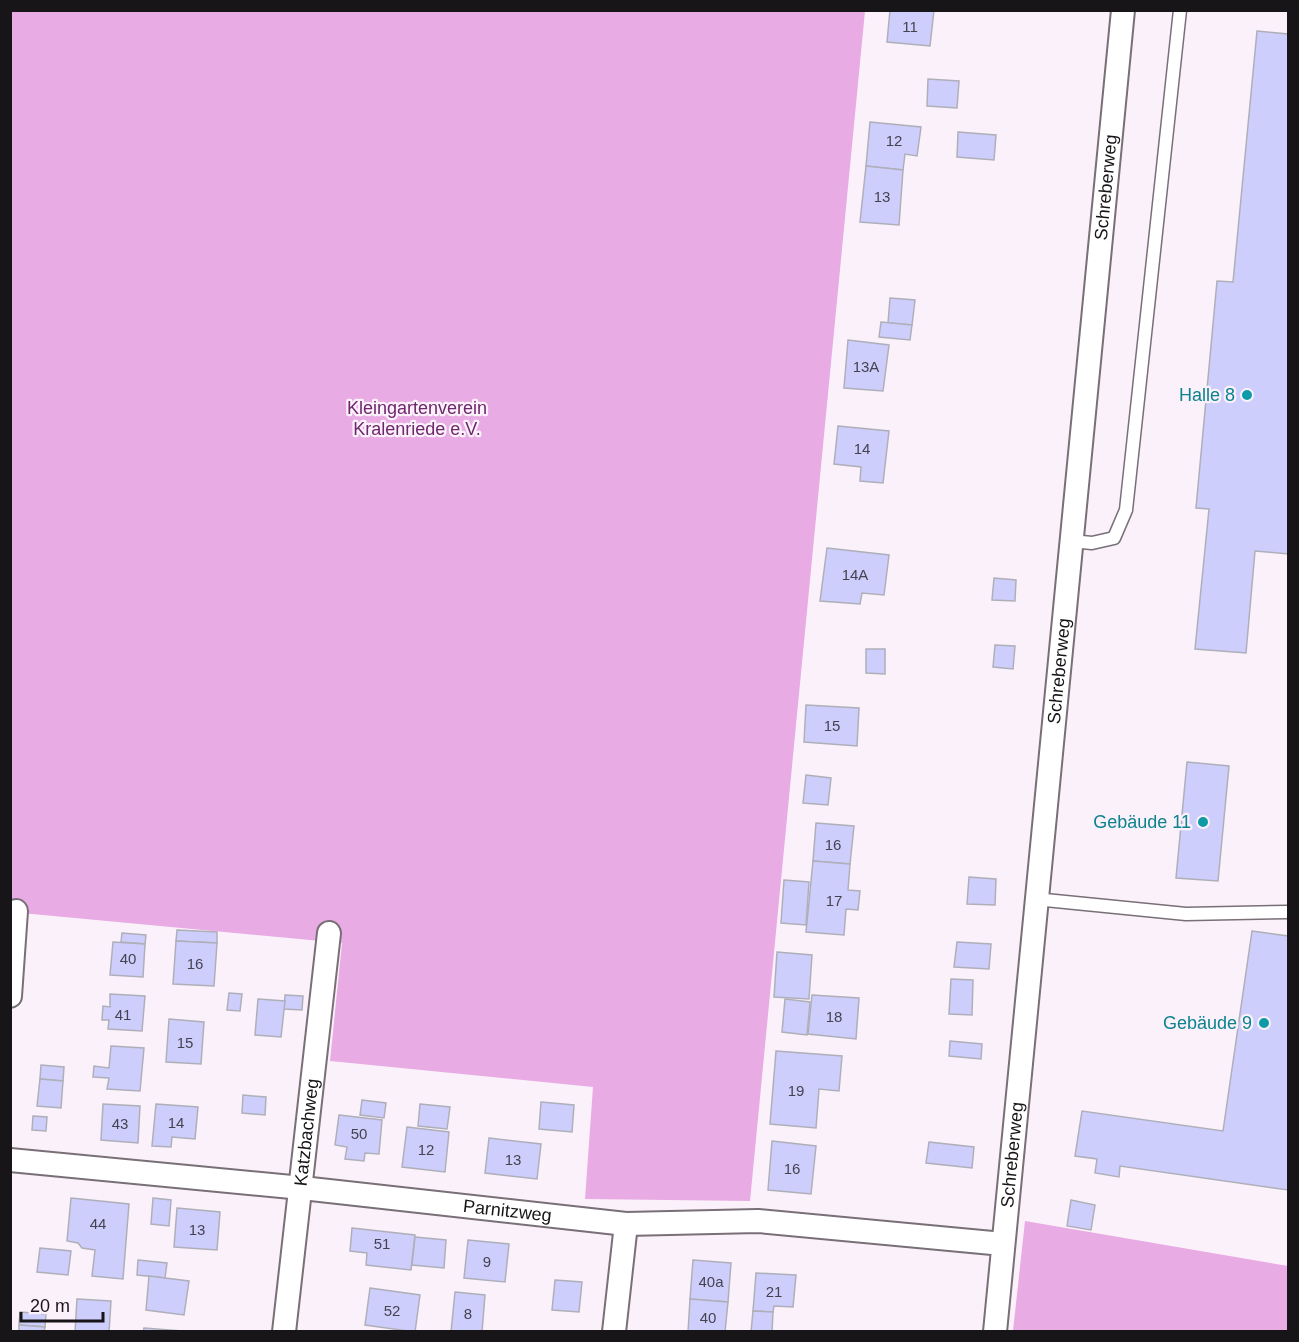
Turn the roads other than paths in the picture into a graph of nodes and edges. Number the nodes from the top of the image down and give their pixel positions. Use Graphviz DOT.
graph roads {
  1 [pos="1123,10"];
  2 [pos="1180,10"];
  3 [pos="1071,541"];
  4 [pos="1035,898"];
  5 [pos="16,911"];
  6 [pos="1288,912"];
  7 [pos="329,933"];
  8 [pos="10,996"];
  9 [pos="10,1160"];
  10 [pos="302,1188"];
  11 [pos="626,1224"];
  12 [pos="1003,1244"];
  13 [pos="284,1332"];
  14 [pos="614,1332"];
  15 [pos="995,1332"];
  1 -- 3 [label="street, Schreberweg"];
  2 -- 3 [label="lane"];
  3 -- 4 [label="street, Schreberweg"];
  4 -- 6 [label="lane"];
  4 -- 12 [label="street, Schreberweg"];
  5 -- 8 [label="street"];
  7 -- 10 [label="street, Katzbachweg"];
  9 -- 10 [label="street, Parnitzweg"];
  10 -- 11 [label="street, Parnitzweg"];
  10 -- 13 [label="street, Katzbachweg"];
  11 -- 12 [label="street, Parnitzweg"];
  11 -- 14 [label="street"];
  12 -- 15 [label="street, Schreberweg"];
}
